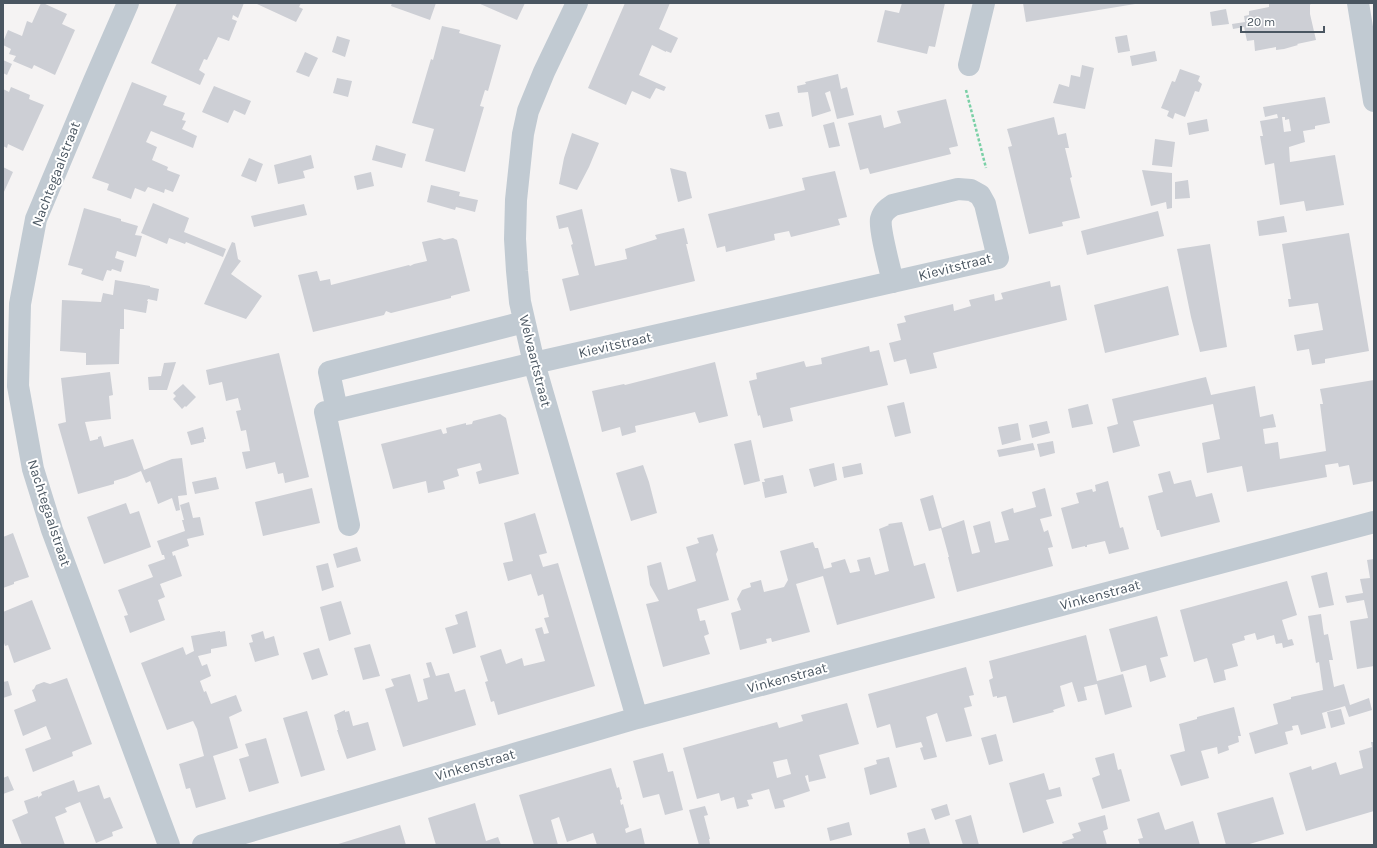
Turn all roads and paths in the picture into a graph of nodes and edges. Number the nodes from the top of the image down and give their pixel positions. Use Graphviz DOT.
graph roads {
  1 [pos="128,3"];
  2 [pos="577,3"];
  3 [pos="984,3"];
  4 [pos="1358,3"];
  5 [pos="969,65"];
  6 [pos="1374,101"];
  7 [pos="980,195"];
  8 [pos="893,282"];
  9 [pos="524,322"];
  10 [pos="534,363"];
  11 [pos="337,410"];
  12 [pos="1374,522"];
  13 [pos="349,525"];
  14 [pos="637,718"];
  15 [pos="259,837"];
  16 [pos="168,845"];
  17 [pos="203,845"];
  1 -- 16 [label="street, Nachtegaalstraat"];
  2 -- 9 [label="street, Welvaartstraat"];
  3 -- 5 [label="street"];
  4 -- 6 [label="street"];
  5 -- 7 [label="path"];
  7 -- 8 [label="street, Kievitstraat"];
  7 -- 8 [label="street"];
  8 -- 10 [label="street, Kievitstraat"];
  9 -- 10 [label="street, Welvaartstraat"];
  9 -- 11 [label="street"];
  10 -- 11 [label="street, Kievitstraat"];
  10 -- 14 [label="street, Welvaartstraat"];
  11 -- 13 [label="street, Kievitstraat"];
  12 -- 14 [label="street, Vinkenstraat"];
  14 -- 15 [label="street, Vinkenstraat"];
  15 -- 17 [label="street, Vinkenstraat"];
}
